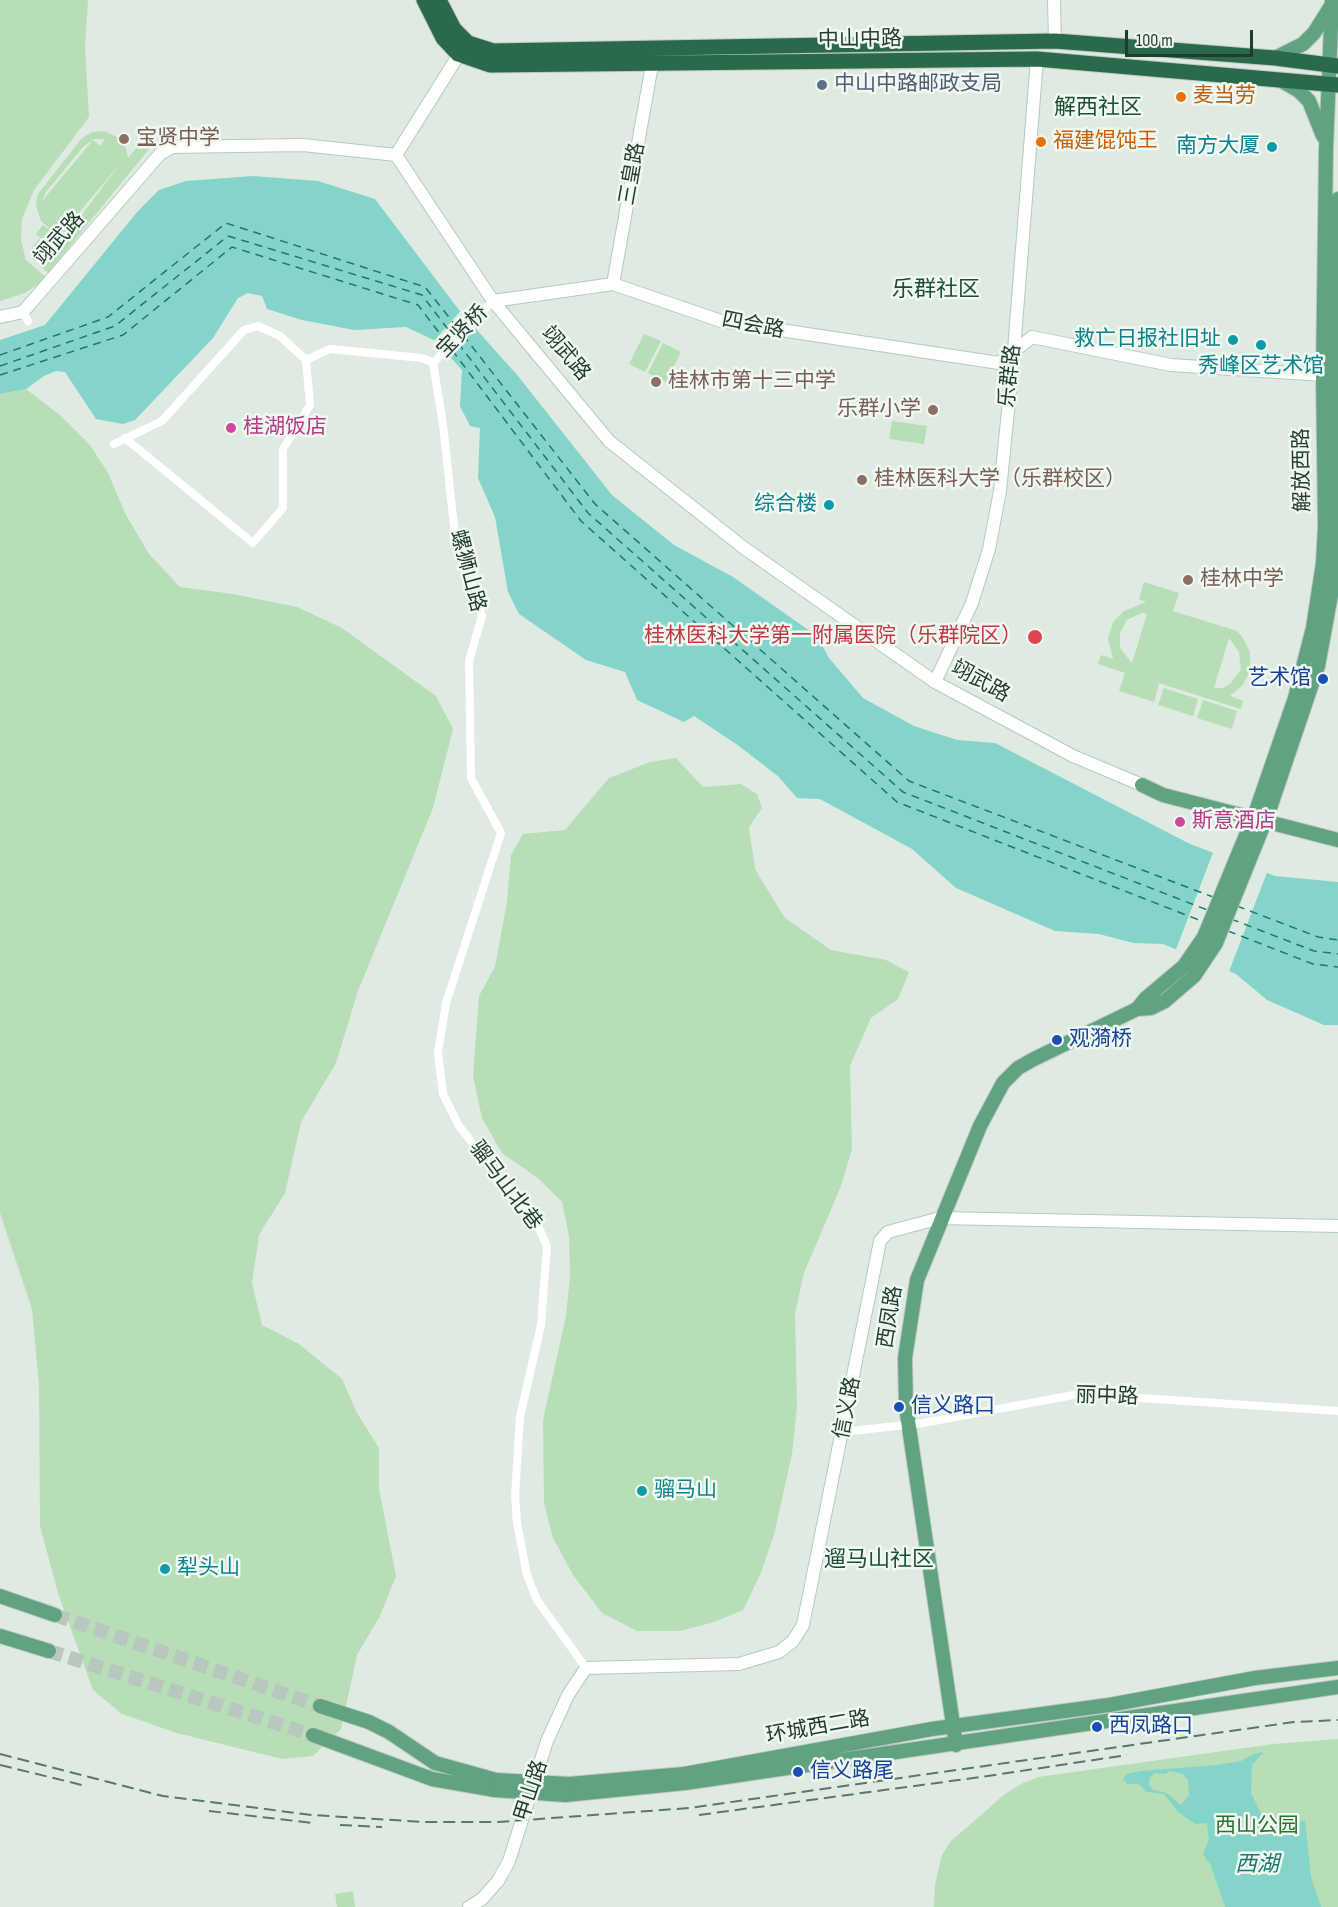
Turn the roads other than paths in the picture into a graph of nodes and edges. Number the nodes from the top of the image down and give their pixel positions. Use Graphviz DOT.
graph roads {
  1 [pos="424,0"];
  2 [pos="439,0"];
  3 [pos="1054,0"];
  4 [pos="1332,2"];
  5 [pos="1055,41"];
  6 [pos="463,49"];
  7 [pos="1275,58"];
  8 [pos="1037,59"];
  9 [pos="652,65"];
  10 [pos="1334,65"];
  11 [pos="1274,78"];
  12 [pos="1334,84"];
  13 [pos="1326,149"];
  14 [pos="396,155"];
  15 [pos="1338,199"];
  16 [pos="614,284"];
  17 [pos="493,301"];
  18 [pos="0,317"];
  19 [pos="1014,350"];
  20 [pos="306,360"];
  21 [pos="433,363"];
  22 [pos="1332,376"];
  23 [pos="125,438"];
  24 [pos="114,444"];
  25 [pos="1338,527"];
  26 [pos="1333,564"];
  27 [pos="935,682"];
  28 [pos="471,778"];
  29 [pos="1142,785"];
  30 [pos="1260,816"];
  31 [pos="1338,833"];
  32 [pos="1338,840"];
  33 [pos="1189,971"];
  34 [pos="940,1218"];
  35 [pos="1338,1226"];
  36 [pos="1338,1411"];
  37 [pos="909,1425"];
  38 [pos="843,1432"];
  39 [pos="0,1596"];
  40 [pos="55,1615"];
  41 [pos="0,1636"];
  42 [pos="49,1651"];
  43 [pos="586,1668"];
  44 [pos="1338,1668"];
  45 [pos="1338,1687"];
  46 [pos="320,1706"];
  47 [pos="955,1726"];
  48 [pos="313,1735"];
  49 [pos="956,1745"];
  50 [pos="496,1785"];
  51 [pos="567,1790"];
  52 [pos="469,1907"];
  1 -- 6 [label="highway"];
  2 -- 6 [label="highway"];
  3 -- 5 [label="street"];
  4 -- 7 [label="main road"];
  4 -- 10 [label="main road, 解放西路"];
  5 -- 6 [label="highway, 中山中路"];
  5 -- 7 [label="highway, 中山中路"];
  6 -- 9 [label="highway, 中山中路"];
  6 -- 14 [label="street"];
  7 -- 10 [label="highway, 中山中路"];
  8 -- 9 [label="highway, 中山中路"];
  8 -- 11 [label="highway, 中山中路"];
  8 -- 19 [label="street, 乐群路"];
  9 -- 16 [label="street, 三皇路"];
  10 -- 12 [label="main road, 解放西路"];
  11 -- 12 [label="highway, 中山中路"];
  11 -- 13 [label="main road"];
  12 -- 13 [label="main road, 解放西路"];
  13 -- 22 [label="main road, 解放西路"];
  14 -- 17 [label="street, 翊武路"];
  14 -- 18 [label="street, 翊武路"];
  15 -- 22 [label="main road, 解放西路"];
  16 -- 17 [label="street, 四会路"];
  16 -- 19 [label="street, 四会路"];
  17 -- 21 [label="street, 宝贤桥"];
  17 -- 27 [label="street, 翊武路"];
  19 -- 22 [label="street, 四会路"];
  19 -- 27 [label="street, 乐群路"];
  20 -- 21 [label="street"];
  20 -- 23 [label="street"];
  20 -- 23 [label="street"];
  21 -- 28 [label="street, 螺狮山路"];
  22 -- 25 [label="main road, 解放西路"];
  22 -- 26 [label="main road, 解放西路"];
  23 -- 24 [label="street"];
  25 -- 26 [label="main road, 解放西路"];
  26 -- 30 [label="main road, 解放西路"];
  27 -- 29 [label="street, 翊武路"];
  28 -- 43 [label="street, 骝马山北巷"];
  29 -- 30 [label="main road, 翊武路"];
  30 -- 31 [label="main road, 翊武路"];
  30 -- 32 [label="main road, 翊武路"];
  30 -- 33 [label="main road, 解放西路"];
  33 -- 34 [label="main road, 西凤路"];
  34 -- 35 [label="street, 信义路"];
  34 -- 37 [label="main road, 西凤路"];
  34 -- 38 [label="street, 信义路"];
  36 -- 37 [label="street, 丽中路"];
  37 -- 38 [label="street, 丽中路"];
  37 -- 47 [label="main road, 西凤路"];
  38 -- 43 [label="street, 信义路"];
  39 -- 40 [label="main road"];
  41 -- 42 [label="main road"];
  43 -- 52 [label="street, 甲山路"];
  44 -- 47 [label="main road, 环城西二路"];
  45 -- 49 [label="main road, 环城西二路"];
  46 -- 50 [label="main road, 环城西二路"];
  47 -- 49 [label="main road, 西凤路"];
  47 -- 51 [label="main road, 环城西二路"];
  48 -- 50 [label="main road, 环城西二路"];
  49 -- 51 [label="main road, 环城西二路"];
  50 -- 51 [label="main road, 环城西二路, bridge"];
}
